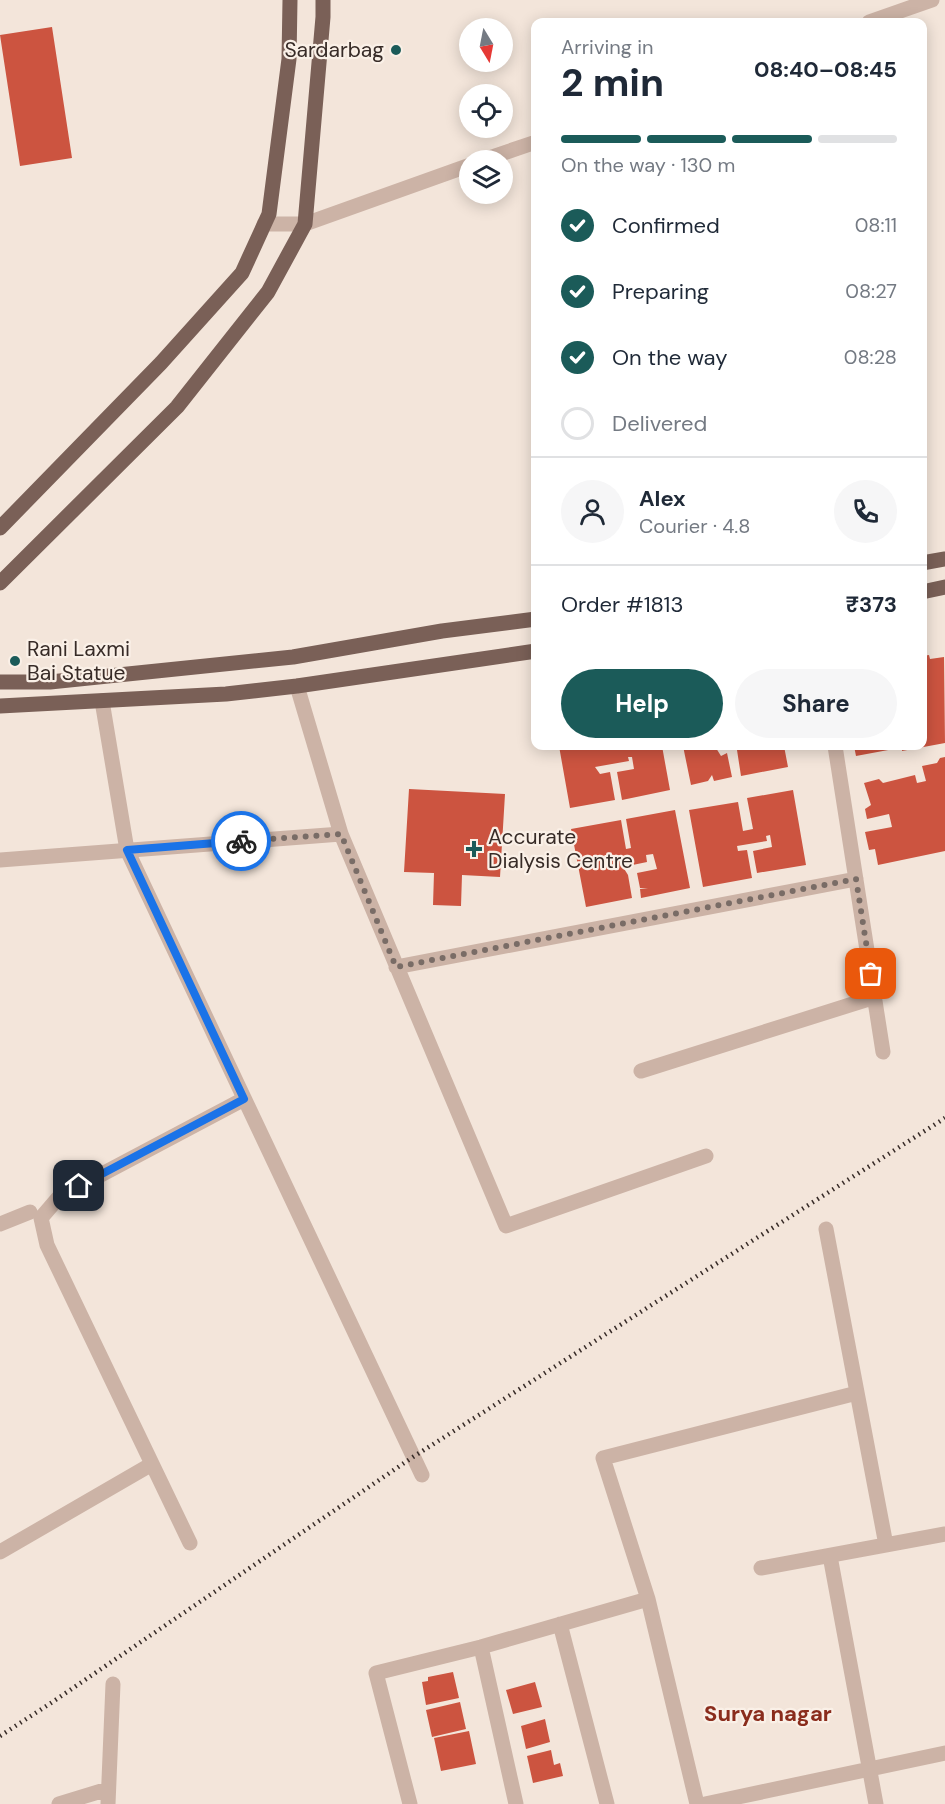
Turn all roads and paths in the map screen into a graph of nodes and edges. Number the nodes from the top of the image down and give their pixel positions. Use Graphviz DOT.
graph roads {
  1 [pos="290,0"];
  2 [pos="323,0"];
  3 [pos="932,0"];
  4 [pos="880,18"];
  5 [pos="531,144"];
  6 [pos="512,150"];
  7 [pos="459,169"];
  8 [pos="264,224"];
  9 [pos="305,224"];
  10 [pos="0,528"];
  11 [pos="945,559"];
  12 [pos="927,562"];
  13 [pos="0,583"];
  14 [pos="945,587"];
  15 [pos="927,591"];
  16 [pos="531,620"];
  17 [pos="531,652"];
  18 [pos="0,682"];
  19 [pos="297,686"];
  20 [pos="102,701"];
  21 [pos="0,706"];
  22 [pos="836,750"];
  23 [pos="341,834"];
  24 [pos="127,850"];
  25 [pos="0,860"];
  26 [pos="856,879"];
  27 [pos="396,967"];
  28 [pos="874,997"];
  29 [pos="883,1052"];
  30 [pos="641,1071"];
  31 [pos="244,1099"];
  32 [pos="706,1156"];
  33 [pos="30,1212"];
  34 [pos="0,1224"];
  35 [pos="826,1229"];
  36 [pos="856,1393"];
  37 [pos="152,1464"];
  38 [pos="422,1475"];
  39 [pos="945,1534"];
  40 [pos="190,1543"];
  41 [pos="886,1545"];
  42 [pos="0,1552"];
  43 [pos="830,1556"];
  44 [pos="761,1568"];
  45 [pos="648,1599"];
  46 [pos="560,1624"];
  47 [pos="481,1647"];
  48 [pos="113,1684"];
  49 [pos="945,1754"];
  50 [pos="870,1770"];
  51 [pos="108,1796"];
  52 [pos="59,1804"];
  53 [pos="410,1804"];
  54 [pos="516,1804"];
  55 [pos="607,1804"];
  56 [pos="697,1804"];
  57 [pos="705,1804"];
  58 [pos="876,1804"];
  1 -- 8 [label="main road"];
  2 -- 9 [label="main road"];
  3 -- 4 [label="street"];
  5 -- 6 [label="street"];
  7 -- 9 [label="street"];
  8 -- 9 [label="street"];
  8 -- 10 [label="main road"];
  9 -- 13 [label="main road"];
  11 -- 12 [label="main road"];
  14 -- 15 [label="main road"];
  16 -- 18 [label="main road"];
  17 -- 19 [label="main road"];
  19 -- 20 [label="main road"];
  19 -- 23 [label="street"];
  20 -- 21 [label="main road"];
  20 -- 24 [label="street"];
  22 -- 26 [label="street"];
  23 -- 24 [label="street"];
  23 -- 27 [label="street"];
  24 -- 25 [label="street"];
  24 -- 31 [label="street"];
  26 -- 27 [label="street"];
  26 -- 28 [label="street"];
  27 -- 32 [label="street"];
  28 -- 29 [label="street"];
  28 -- 30 [label="street"];
  31 -- 37 [label="street"];
  31 -- 38 [label="street"];
  33 -- 34 [label="street"];
  35 -- 36 [label="street"];
  36 -- 41 [label="street"];
  36 -- 45 [label="street"];
  37 -- 40 [label="street"];
  37 -- 42 [label="street"];
  39 -- 41 [label="street"];
  41 -- 43 [label="street"];
  43 -- 44 [label="street"];
  43 -- 50 [label="street"];
  45 -- 46 [label="street"];
  45 -- 56 [label="street"];
  46 -- 47 [label="street"];
  46 -- 55 [label="street"];
  47 -- 53 [label="street"];
  47 -- 54 [label="street"];
  48 -- 51 [label="street"];
  49 -- 50 [label="street"];
  50 -- 57 [label="street"];
  50 -- 58 [label="street"];
  51 -- 52 [label="street"];
}
